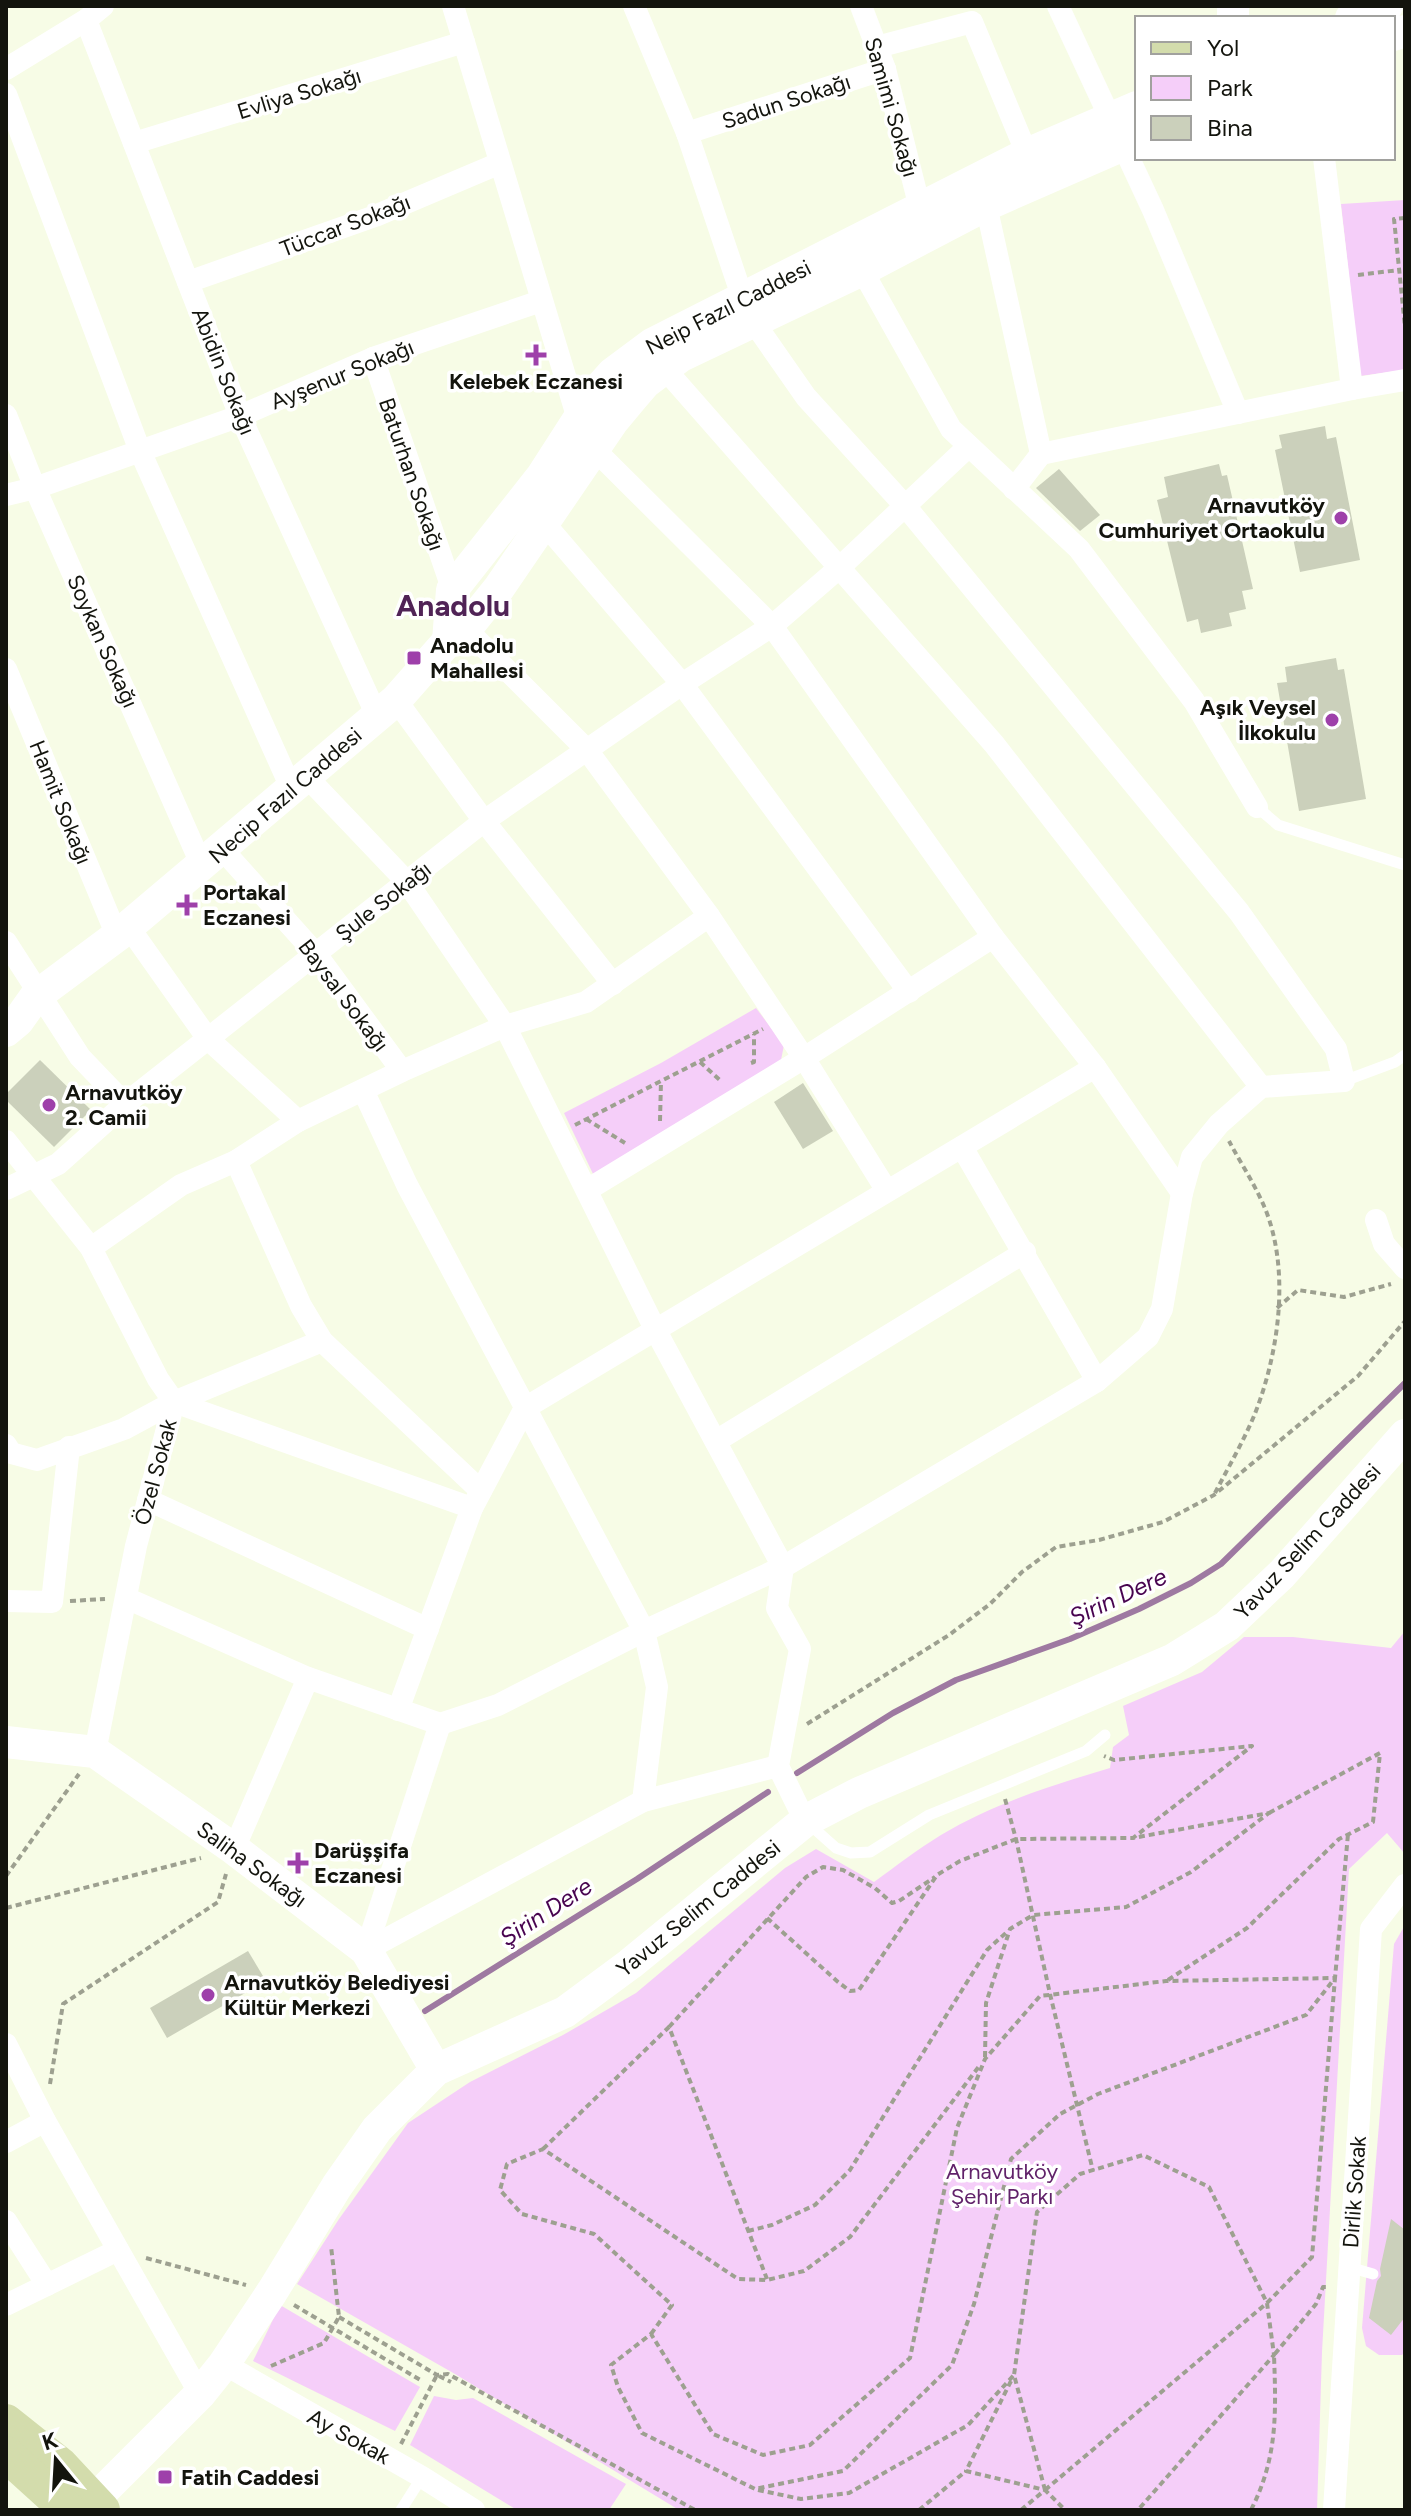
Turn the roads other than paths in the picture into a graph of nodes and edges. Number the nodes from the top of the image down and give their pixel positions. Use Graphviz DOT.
graph roads {
  1 [pos="453,6"];
  2 [pos="634,6"];
  3 [pos="861,6"];
  4 [pos="1058,6"];
  5 [pos="1387,6"];
  6 [pos="94,13"];
  7 [pos="1357,16"];
  8 [pos="464,42"];
  9 [pos="877,47"];
  10 [pos="6,69"];
  11 [pos="885,69"];
  12 [pos="6,94"];
  13 [pos="1126,128"];
  14 [pos="687,133"];
  15 [pos="134,143"];
  16 [pos="1027,154"];
  17 [pos="1135,155"];
  18 [pos="1137,160"];
  19 [pos="1324,160"];
  20 [pos="500,163"];
  21 [pos="986,205"];
  22 [pos="920,208"];
  23 [pos="862,270"];
  24 [pos="188,282"];
  25 [pos="541,301"];
  26 [pos="748,310"];
  27 [pos="373,358"];
  28 [pos="664,368"];
  29 [pos="1405,380"];
  30 [pos="1352,389"];
  31 [pos="1238,413"];
  32 [pos="6,415"];
  33 [pos="240,416"];
  34 [pos="578,419"];
  35 [pos="969,446"];
  36 [pos="594,449"];
  37 [pos="140,451"];
  38 [pos="1041,454"];
  39 [pos="35,488"];
  40 [pos="1014,489"];
  41 [pos="6,495"];
  42 [pos="906,507"];
  43 [pos="544,523"];
  44 [pos="839,568"];
  45 [pos="452,590"];
  46 [pos="772,626"];
  47 [pos="457,635"];
  48 [pos="6,669"];
  49 [pos="682,684"];
  50 [pos="386,708"];
  51 [pos="587,750"];
  52 [pos="300,784"];
  53 [pos="1257,807"];
  54 [pos="484,821"];
  55 [pos="212,858"];
  56 [pos="1405,865"];
  57 [pos="407,882"];
  58 [pos="709,916"];
  59 [pos="122,931"];
  60 [pos="993,937"];
  61 [pos="6,942"];
  62 [pos="316,954"];
  63 [pos="613,984"];
  64 [pos="909,992"];
  65 [pos="26,998"];
  66 [pos="505,1026"];
  67 [pos="6,1031"];
  68 [pos="208,1039"];
  69 [pos="1405,1055"];
  70 [pos="804,1058"];
  71 [pos="1095,1067"];
  72 [pos="402,1071"];
  73 [pos="1344,1081"];
  74 [pos="1261,1087"];
  75 [pos="363,1090"];
  76 [pos="125,1104"];
  77 [pos="298,1121"];
  78 [pos="6,1141"];
  79 [pos="962,1147"];
  80 [pos="236,1161"];
  81 [pos="34,1175"];
  82 [pos="6,1189"];
  83 [pos="587,1190"];
  84 [pos="887,1191"];
  85 [pos="1182,1193"];
  86 [pos="1376,1220"];
  87 [pos="91,1248"];
  88 [pos="1025,1252"];
  89 [pos="1405,1268"];
  90 [pos="655,1329"];
  91 [pos="322,1341"];
  92 [pos="1097,1381"];
  93 [pos="174,1402"];
  94 [pos="525,1408"];
  95 [pos="1405,1435"];
  96 [pos="716,1441"];
  97 [pos="6,1445"];
  98 [pos="69,1447"];
  99 [pos="477,1499"];
  100 [pos="148,1500"];
  101 [pos="783,1567"];
  102 [pos="126,1598"];
  103 [pos="6,1601"];
  104 [pos="428,1629"];
  105 [pos="644,1631"];
  106 [pos="308,1678"];
  107 [pos="398,1710"];
  108 [pos="440,1724"];
  109 [pos="1105,1735"];
  110 [pos="6,1742"];
  111 [pos="95,1752"];
  112 [pos="778,1766"];
  113 [pos="643,1801"];
  114 [pos="805,1821"];
  115 [pos="234,1849"];
  116 [pos="1405,1885"];
  117 [pos="366,1950"];
  118 [pos="6,2044"];
  119 [pos="436,2070"];
  120 [pos="45,2121"];
  121 [pos="6,2142"];
  122 [pos="6,2221"];
  123 [pos="118,2250"];
  124 [pos="1373,2274"];
  125 [pos="1349,2278"];
  126 [pos="47,2285"];
  127 [pos="6,2305"];
  128 [pos="235,2370"];
  129 [pos="200,2394"];
  130 [pos="6,2422"];
  131 [pos="6,2454"];
  132 [pos="422,2477"];
  133 [pos="88,2507"];
  134 [pos="401,2510"];
  135 [pos="474,2510"];
  136 [pos="1334,2510"];
  1 -- 8 [label="street"];
  2 -- 14 [label="street"];
  3 -- 9 [label="street, Samimi Sokağı"];
  4 -- 13 [label="street"];
  5 -- 7 [label="main road"];
  6 -- 10 [label="street"];
  6 -- 15 [label="street, Abidin Sokağı"];
  8 -- 15 [label="street, Evliya Sokağı"];
  8 -- 20 [label="street"];
  9 -- 11 [label="street, Samimi Sokağı"];
  9 -- 16 [label="street"];
  11 -- 14 [label="street, Sadun Sokağı"];
  11 -- 22 [label="street, Samimi Sokağı"];
  12 -- 37 [label="street"];
  13 -- 16 [label="main road, Neip Fazıl Caddesi"];
  13 -- 17 [label="street"];
  13 -- 21 [label="main road"];
  14 -- 26 [label="street"];
  15 -- 24 [label="street, Abidin Sokağı"];
  16 -- 22 [label="main road, Neip Fazıl Caddesi"];
  18 -- 31 [label="street"];
  19 -- 30 [label="street"];
  20 -- 24 [label="street, Tüccar Sokağı"];
  20 -- 25 [label="street"];
  21 -- 23 [label="main road"];
  21 -- 38 [label="street"];
  22 -- 26 [label="main road, Neip Fazıl Caddesi"];
  23 -- 26 [label="main road"];
  23 -- 35 [label="street"];
  24 -- 33 [label="street, Abidin Sokağı"];
  25 -- 27 [label="street, Ayşenur Sokağı"];
  25 -- 34 [label="street"];
  26 -- 28 [label="main road, Necip Fazıl Caddesi"];
  26 -- 34 [label="main road, Neip Fazıl Caddesi"];
  26 -- 42 [label="street"];
  27 -- 33 [label="street, Ayşenur Sokağı"];
  27 -- 45 [label="street, Baturhan Sokağı"];
  28 -- 36 [label="main road, Necip Fazıl Caddesi"];
  28 -- 44 [label="street"];
  29 -- 30 [label="street"];
  30 -- 31 [label="street"];
  31 -- 38 [label="street"];
  32 -- 39 [label="street, Soykan Sokağı"];
  33 -- 37 [label="street, Ayşenur Sokağı"];
  33 -- 50 [label="street, Abidin Sokağı"];
  34 -- 36 [label="street"];
  34 -- 45 [label="main road, Neip Fazıl Caddesi"];
  35 -- 40 [label="street"];
  35 -- 42 [label="street, Şule Sokağı"];
  36 -- 43 [label="main road, Necip Fazıl Caddesi"];
  36 -- 46 [label="street"];
  37 -- 39 [label="street, Ayşenur Sokağı"];
  37 -- 52 [label="street"];
  38 -- 40 [label="street"];
  39 -- 41 [label="street, Ayşenur Sokağı"];
  39 -- 55 [label="street, Soykan Sokağı"];
  40 -- 53 [label="street"];
  42 -- 44 [label="street, Şule Sokağı"];
  42 -- 73 [label="street"];
  43 -- 47 [label="main road, Necip Fazıl Caddesi"];
  43 -- 49 [label="street"];
  44 -- 46 [label="street, Şule Sokağı"];
  44 -- 74 [label="street"];
  45 -- 47 [label="main road"];
  46 -- 49 [label="street, Şule Sokağı"];
  46 -- 60 [label="street"];
  47 -- 50 [label="main road, Necip Fazıl Caddesi"];
  47 -- 51 [label="street"];
  48 -- 59 [label="street, Hamit Sokağı"];
  49 -- 51 [label="street, Şule Sokağı"];
  49 -- 64 [label="street"];
  50 -- 52 [label="main road, Necip Fazıl Caddesi"];
  50 -- 54 [label="street, Abidin Sokağı"];
  51 -- 54 [label="street, Şule Sokağı"];
  51 -- 58 [label="street"];
  52 -- 55 [label="main road, Necip Fazıl Caddesi"];
  52 -- 57 [label="street"];
  53 -- 56 [label="lane"];
  54 -- 57 [label="street, Şule Sokağı"];
  54 -- 63 [label="street, Abidin Sokağı"];
  55 -- 59 [label="main road, Necip Fazıl Caddesi"];
  55 -- 62 [label="street, Baysal Sokağı"];
  57 -- 62 [label="street, Şule Sokağı"];
  57 -- 66 [label="street"];
  58 -- 63 [label="street"];
  58 -- 70 [label="street"];
  59 -- 65 [label="main road, Necip Fazıl Caddesi"];
  59 -- 68 [label="street, Hamit Sokağı"];
  60 -- 64 [label="street"];
  60 -- 71 [label="street"];
  61 -- 65 [label="street"];
  62 -- 68 [label="street, Şule Sokağı"];
  62 -- 72 [label="street, Baysal Sokağı"];
  63 -- 66 [label="street"];
  64 -- 70 [label="street"];
  65 -- 67 [label="main road, Necip Fazıl Caddesi"];
  65 -- 76 [label="street"];
  66 -- 72 [label="street"];
  66 -- 83 [label="street"];
  68 -- 76 [label="street, Şule Sokağı"];
  68 -- 77 [label="street, Hamit Sokağı"];
  69 -- 73 [label="lane"];
  70 -- 83 [label="street"];
  70 -- 84 [label="street"];
  71 -- 79 [label="street"];
  71 -- 85 [label="street"];
  72 -- 75 [label="street"];
  73 -- 74 [label="street"];
  74 -- 85 [label="street"];
  75 -- 77 [label="street"];
  75 -- 94 [label="street"];
  76 -- 81 [label="street, Şule Sokağı"];
  77 -- 80 [label="street"];
  78 -- 81 [label="street, Özel Sokak"];
  79 -- 84 [label="street"];
  79 -- 88 [label="street"];
  80 -- 87 [label="street"];
  80 -- 91 [label="street"];
  81 -- 82 [label="street, Şule Sokağı"];
  81 -- 87 [label="street, Özel Sokak"];
  83 -- 90 [label="street"];
  84 -- 90 [label="street"];
  85 -- 92 [label="street"];
  86 -- 89 [label="street"];
  87 -- 93 [label="street, Özel Sokak"];
  88 -- 92 [label="street"];
  88 -- 96 [label="street"];
  90 -- 94 [label="street"];
  90 -- 96 [label="street"];
  91 -- 93 [label="street"];
  91 -- 99 [label="street"];
  92 -- 101 [label="street"];
  93 -- 98 [label="street"];
  93 -- 99 [label="street"];
  93 -- 100 [label="street, Özel Sokak"];
  94 -- 99 [label="street"];
  94 -- 105 [label="street"];
  95 -- 114 [label="main road, Yavuz Selim Caddesi"];
  96 -- 101 [label="street"];
  97 -- 98 [label="street"];
  98 -- 103 [label="street"];
  99 -- 104 [label="street"];
  100 -- 102 [label="street, Özel Sokak"];
  100 -- 104 [label="street"];
  101 -- 105 [label="street"];
  101 -- 112 [label="street"];
  102 -- 106 [label="street"];
  102 -- 111 [label="street, Özel Sokak"];
  104 -- 107 [label="street"];
  105 -- 108 [label="street"];
  105 -- 113 [label="street"];
  106 -- 107 [label="street"];
  106 -- 115 [label="street"];
  107 -- 108 [label="street"];
  108 -- 117 [label="street"];
  109 -- 114 [label="lane"];
  110 -- 111 [label="main road, Saliha Sokağı"];
  111 -- 115 [label="main road, Saliha Sokağı"];
  112 -- 113 [label="street"];
  112 -- 114 [label="street"];
  113 -- 117 [label="street"];
  114 -- 119 [label="main road, Yavuz Selim Caddesi"];
  115 -- 117 [label="main road, Saliha Sokağı"];
  116 -- 125 [label="street, Dirlik Sokak"];
  117 -- 119 [label="main road, Saliha Sokağı"];
  118 -- 120 [label="street"];
  119 -- 128 [label="main road, Yavuz Selim Caddesi"];
  120 -- 121 [label="street"];
  120 -- 123 [label="street"];
  122 -- 126 [label="street"];
  123 -- 126 [label="street"];
  123 -- 129 [label="street"];
  124 -- 125 [label="lane"];
  125 -- 136 [label="street, Dirlik Sokak"];
  126 -- 127 [label="street"];
  128 -- 129 [label="main road, Yavuz Selim Caddesi"];
  128 -- 132 [label="street, Ay Sokak"];
  129 -- 133 [label="main road, Yavuz Selim Caddesi"];
  130 -- 133 [label="main road"];
  131 -- 133 [label="main road"];
  132 -- 134 [label="lane"];
  132 -- 135 [label="street, Ay Sokak"];
}
